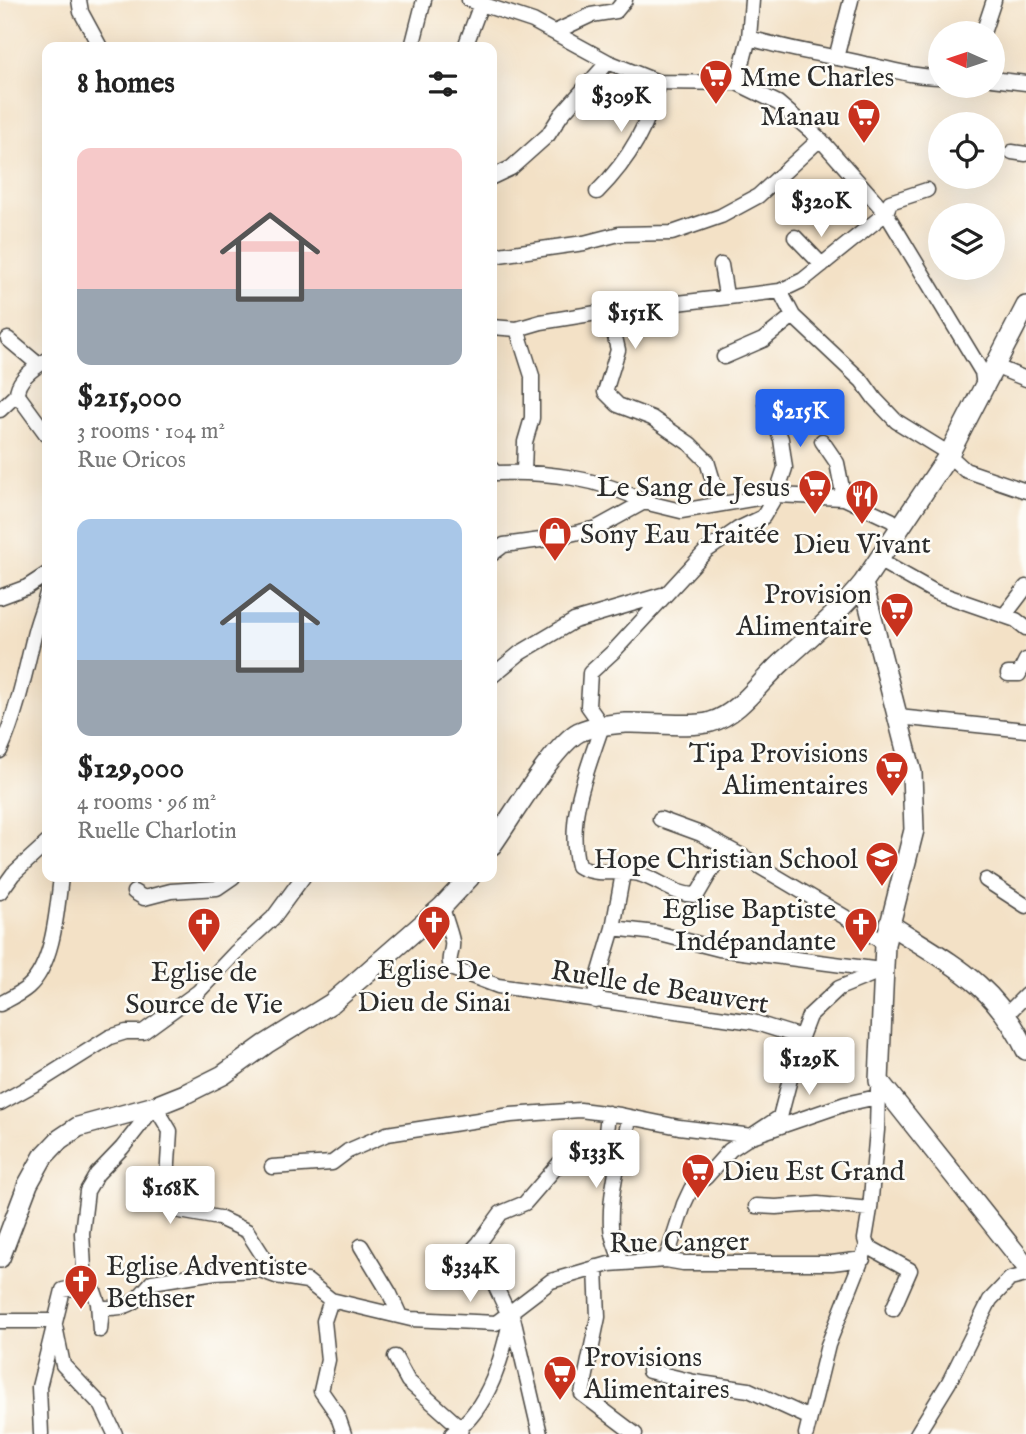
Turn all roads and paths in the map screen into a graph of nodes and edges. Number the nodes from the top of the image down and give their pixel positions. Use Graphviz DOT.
graph roads {
  1 [pos="79,0"];
  2 [pos="424,0"];
  3 [pos="625,0"];
  4 [pos="752,0"];
  5 [pos="851,0"];
  6 [pos="994,0"];
  7 [pos="475,2"];
  8 [pos="509,6"];
  9 [pos="987,21"];
  10 [pos="555,32"];
  11 [pos="749,38"];
  12 [pos="97,42"];
  13 [pos="413,42"];
  14 [pos="465,42"];
  15 [pos="836,58"];
  16 [pos="608,62"];
  17 [pos="928,77"];
  18 [pos="1005,81"];
  19 [pos="658,82"];
  20 [pos="737,83"];
  21 [pos="1026,83"];
  22 [pos="820,139"];
  23 [pos="497,174"];
  24 [pos="927,190"];
  25 [pos="597,192"];
  26 [pos="886,213"];
  27 [pos="794,237"];
  28 [pos="497,255"];
  29 [pos="721,265"];
  30 [pos="822,265"];
  31 [pos="779,291"];
  32 [pos="726,295"];
  33 [pos="1026,306"];
  34 [pos="609,311"];
  35 [pos="793,316"];
  36 [pos="497,327"];
  37 [pos="517,328"];
  38 [pos="8,339"];
  39 [pos="724,357"];
  40 [pos="42,361"];
  41 [pos="42,363"];
  42 [pos="994,366"];
  43 [pos="1026,379"];
  44 [pos="984,386"];
  45 [pos="17,394"];
  46 [pos="766,404"];
  47 [pos="0,410"];
  48 [pos="42,428"];
  49 [pos="822,440"];
  50 [pos="948,456"];
  51 [pos="497,473"];
  52 [pos="524,473"];
  53 [pos="1026,491"];
  54 [pos="776,495"];
  55 [pos="845,498"];
  56 [pos="644,502"];
  57 [pos="720,504"];
  58 [pos="900,527"];
  59 [pos="497,547"];
  60 [pos="878,560"];
  61 [pos="42,577"];
  62 [pos="863,583"];
  63 [pos="1026,587"];
  64 [pos="1,593"];
  65 [pos="664,594"];
  66 [pos="42,616"];
  67 [pos="1004,616"];
  68 [pos="1026,628"];
  69 [pos="1026,660"];
  70 [pos="497,672"];
  71 [pos="1008,674"];
  72 [pos="898,718"];
  73 [pos="602,726"];
  74 [pos="1026,730"];
  75 [pos="0,751"];
  76 [pos="660,820"];
  77 [pos="497,838"];
  78 [pos="42,848"];
  79 [pos="725,848"];
  80 [pos="623,873"];
  81 [pos="986,880"];
  82 [pos="60,882"];
  83 [pos="226,882"];
  84 [pos="299,882"];
  85 [pos="465,882"];
  86 [pos="0,892"];
  87 [pos="134,892"];
  88 [pos="1026,906"];
  89 [pos="442,907"];
  90 [pos="889,924"];
  91 [pos="613,928"];
  92 [pos="885,944"];
  93 [pos="883,970"];
  94 [pos="1026,995"];
  95 [pos="596,1001"];
  96 [pos="0,1004"];
  97 [pos="1007,1014"];
  98 [pos="801,1037"];
  99 [pos="1026,1050"];
  100 [pos="878,1089"];
  101 [pos="0,1102"];
  102 [pos="155,1106"];
  103 [pos="608,1113"];
  104 [pos="630,1117"];
  105 [pos="752,1136"];
  106 [pos="272,1167"];
  107 [pos="755,1206"];
  108 [pos="870,1209"];
  109 [pos="361,1246"];
  110 [pos="2,1247"];
  111 [pos="865,1252"];
  112 [pos="666,1260"];
  113 [pos="622,1263"];
  114 [pos="1026,1266"];
  115 [pos="596,1267"];
  116 [pos="1026,1275"];
  117 [pos="276,1276"];
  118 [pos="85,1286"];
  119 [pos="331,1300"];
  120 [pos="893,1309"];
  121 [pos="512,1313"];
  122 [pos="400,1316"];
  123 [pos="0,1321"];
  124 [pos="54,1321"];
  125 [pos="395,1357"];
  126 [pos="649,1371"];
  127 [pos="810,1419"];
  128 [pos="458,1432"];
  129 [pos="41,1434"];
  130 [pos="114,1434"];
  131 [pos="344,1434"];
  132 [pos="540,1434"];
  133 [pos="635,1434"];
  134 [pos="806,1434"];
  135 [pos="917,1434"];
  1 -- 12 [label="street"];
  2 -- 13 [label="street"];
  3 -- 10 [label="street"];
  4 -- 11 [label="street"];
  5 -- 15 [label="street"];
  6 -- 9 [label="street"];
  7 -- 8 [label="street"];
  7 -- 14 [label="street"];
  8 -- 10 [label="street"];
  10 -- 16 [label="street"];
  11 -- 15 [label="street"];
  11 -- 20 [label="street"];
  15 -- 17 [label="street"];
  16 -- 19 [label="street"];
  16 -- 23 [label="street"];
  18 -- 21 [label="street"];
  19 -- 20 [label="street"];
  19 -- 25 [label="street"];
  20 -- 22 [label="street"];
  22 -- 26 [label="street"];
  22 -- 28 [label="street"];
  24 -- 26 [label="street"];
  26 -- 30 [label="street"];
  26 -- 44 [label="street"];
  27 -- 30 [label="street"];
  29 -- 32 [label="street"];
  30 -- 31 [label="street"];
  31 -- 32 [label="street"];
  31 -- 35 [label="street"];
  32 -- 34 [label="street"];
  33 -- 42 [label="street"];
  34 -- 37 [label="street"];
  34 -- 57 [label="street"];
  35 -- 39 [label="street"];
  35 -- 50 [label="street"];
  36 -- 37 [label="street"];
  37 -- 52 [label="street"];
  38 -- 40 [label="street"];
  41 -- 45 [label="street"];
  42 -- 43 [label="street"];
  42 -- 44 [label="street"];
  44 -- 50 [label="street"];
  45 -- 47 [label="street"];
  45 -- 48 [label="street"];
  46 -- 54 [label="street"];
  49 -- 55 [label="street"];
  50 -- 53 [label="street"];
  50 -- 58 [label="street"];
  51 -- 52 [label="street"];
  52 -- 56 [label="street"];
  54 -- 55 [label="street"];
  54 -- 57 [label="street"];
  54 -- 65 [label="street"];
  55 -- 58 [label="street"];
  56 -- 57 [label="street"];
  56 -- 59 [label="street"];
  58 -- 60 [label="street"];
  60 -- 62 [label="street"];
  60 -- 67 [label="street"];
  61 -- 64 [label="street"];
  62 -- 72 [label="street"];
  62 -- 73 [label="street"];
  63 -- 67 [label="street"];
  65 -- 70 [label="street"];
  65 -- 73 [label="street"];
  66 -- 75 [label="street"];
  67 -- 68 [label="street"];
  69 -- 71 [label="street"];
  72 -- 74 [label="street"];
  72 -- 90 [label="street"];
  73 -- 77 [label="street"];
  73 -- 80 [label="street"];
  76 -- 79 [label="street"];
  78 -- 86 [label="street"];
  79 -- 80 [label="street"];
  79 -- 92 [label="street"];
  80 -- 91 [label="street"];
  81 -- 88 [label="street"];
  82 -- 96 [label="street"];
  83 -- 87 [label="street"];
  84 -- 101 [label="street"];
  85 -- 89 [label="street"];
  89 -- 95 [label="street, Ruelle de Beauvert"];
  89 -- 102 [label="street"];
  90 -- 92 [label="street"];
  90 -- 97 [label="street"];
  91 -- 93 [label="street"];
  91 -- 95 [label="street"];
  92 -- 93 [label="street"];
  93 -- 98 [label="street"];
  93 -- 100 [label="street"];
  94 -- 97 [label="street"];
  95 -- 98 [label="street, Ruelle de Beauvert"];
  97 -- 99 [label="street"];
  98 -- 105 [label="street"];
  100 -- 105 [label="street"];
  100 -- 108 [label="street"];
  100 -- 114 [label="street"];
  102 -- 110 [label="street"];
  102 -- 117 [label="street"];
  102 -- 118 [label="street"];
  103 -- 104 [label="street"];
  103 -- 106 [label="street"];
  103 -- 121 [label="street"];
  104 -- 105 [label="street"];
  104 -- 113 [label="street"];
  105 -- 112 [label="street"];
  107 -- 108 [label="street"];
  108 -- 111 [label="street"];
  109 -- 122 [label="street"];
  111 -- 112 [label="street, Rue Canger"];
  111 -- 120 [label="street"];
  111 -- 127 [label="street"];
  112 -- 113 [label="street, Rue Canger"];
  113 -- 115 [label="street, Rue Canger"];
  115 -- 121 [label="street, Rue Canger"];
  115 -- 133 [label="street"];
  116 -- 135 [label="street"];
  117 -- 118 [label="street, Rue Canger"];
  117 -- 119 [label="street, Rue Canger"];
  118 -- 124 [label="street"];
  119 -- 122 [label="street, Rue Canger"];
  119 -- 131 [label="street"];
  121 -- 122 [label="street, Rue Canger"];
  121 -- 128 [label="street"];
  121 -- 132 [label="street"];
  123 -- 124 [label="street"];
  124 -- 129 [label="street"];
  124 -- 130 [label="street"];
  125 -- 128 [label="street"];
  126 -- 127 [label="street"];
  127 -- 134 [label="street"];
}
